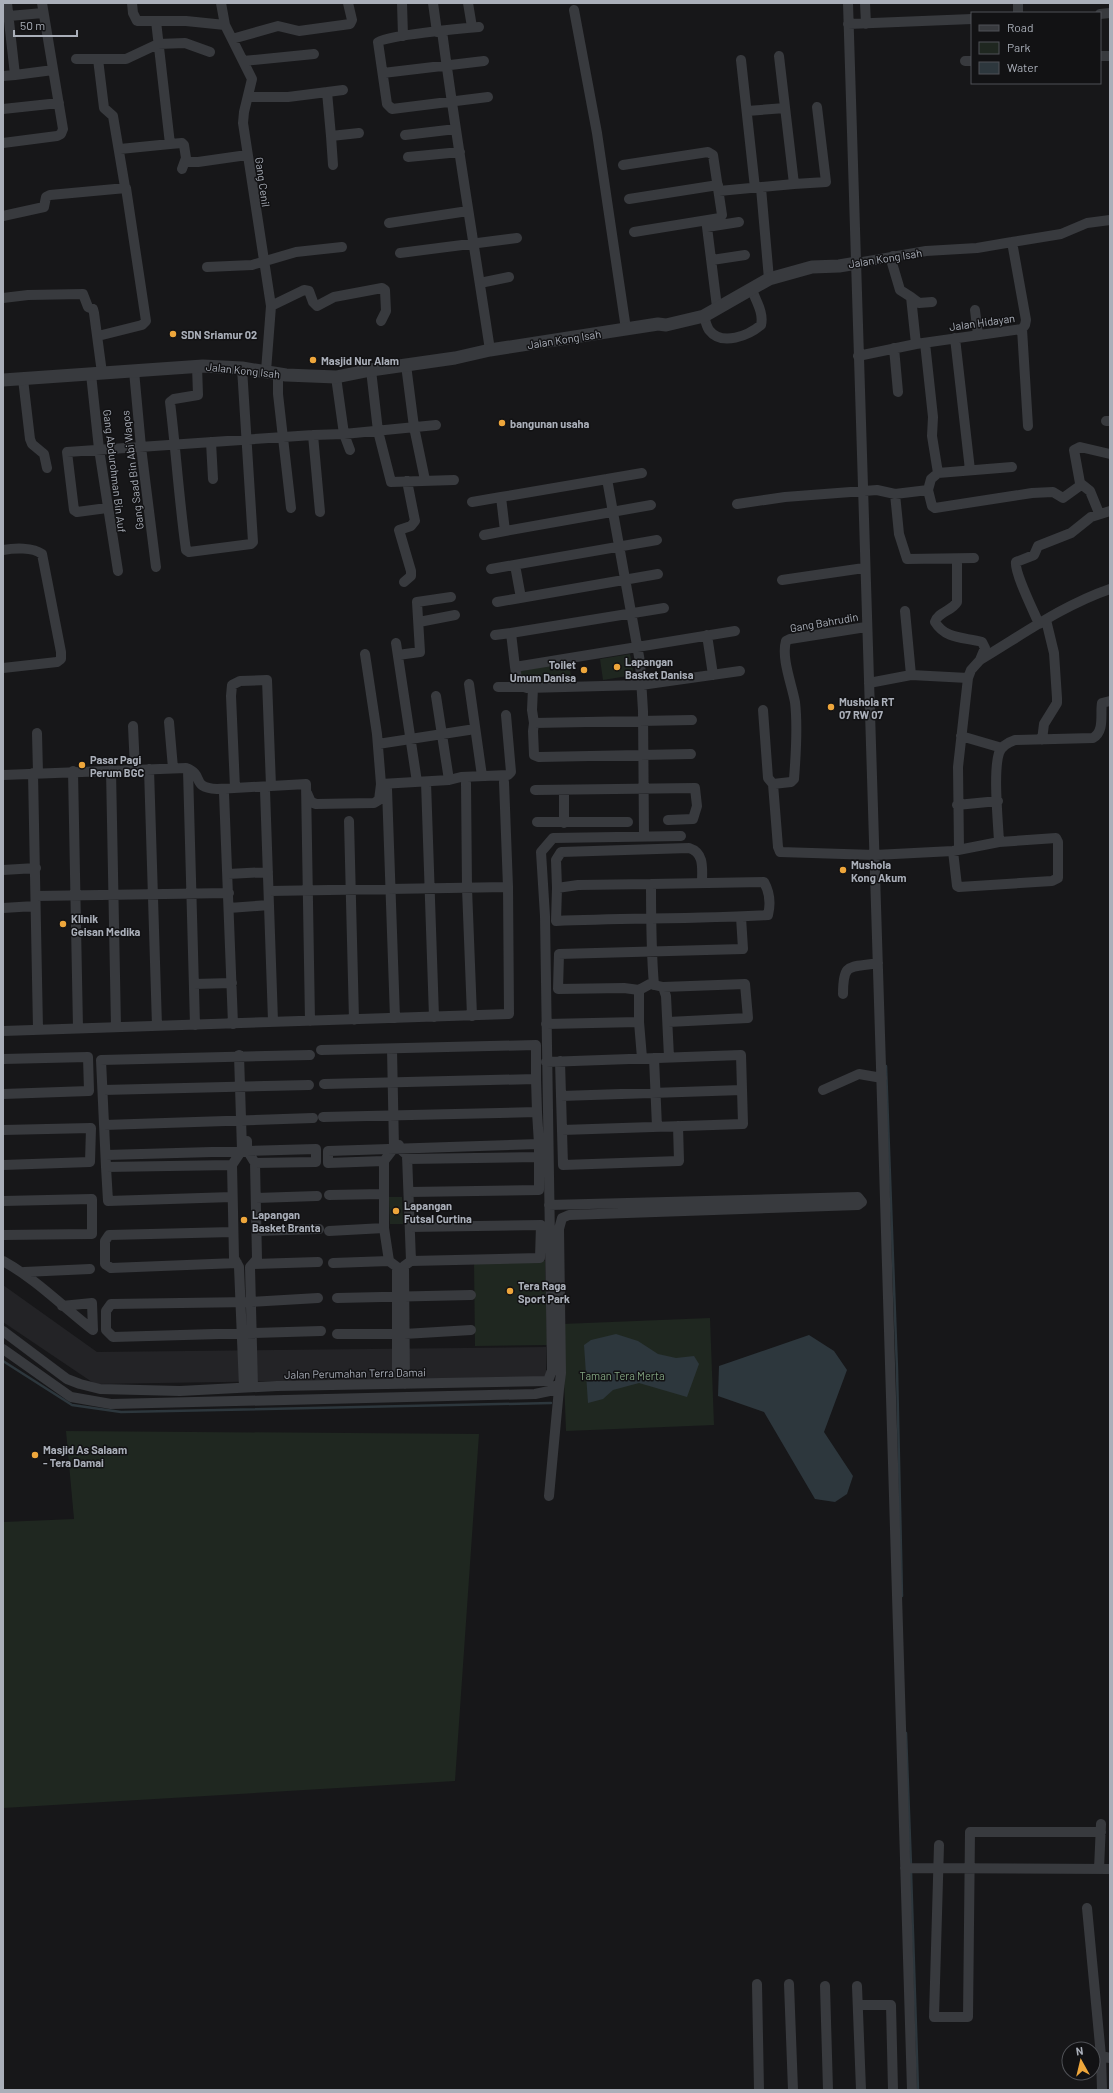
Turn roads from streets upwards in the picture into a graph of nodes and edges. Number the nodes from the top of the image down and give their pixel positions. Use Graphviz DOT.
graph roads {
  1 [pos="7,3"];
  2 [pos="132,3"];
  3 [pos="221,3"];
  4 [pos="348,3"];
  5 [pos="402,3"];
  6 [pos="433,3"];
  7 [pos="468,3"];
  8 [pos="848,3"];
  9 [pos="865,3"];
  10 [pos="43,8"];
  11 [pos="574,10"];
  12 [pos="8,16"];
  13 [pos="971,19"];
  14 [pos="156,21"];
  15 [pos="848,24"];
  16 [pos="866,24"];
  17 [pos="225,25"];
  18 [pos="439,32"];
  19 [pos="403,36"];
  20 [pos="232,39"];
  21 [pos="158,44"];
  22 [pos="210,52"];
  23 [pos="314,54"];
  24 [pos="779,56"];
  25 [pos="76,59"];
  26 [pos="98,59"];
  27 [pos="741,60"];
  28 [pos="242,61"];
  29 [pos="484,61"];
  30 [pos="447,66"];
  31 [pos="53,70"];
  32 [pos="383,73"];
  33 [pos="15,75"];
  34 [pos="3,76"];
  35 [pos="343,90"];
  36 [pos="327,92"];
  37 [pos="248,97"];
  38 [pos="488,97"];
  39 [pos="452,101"];
  40 [pos="59,103"];
  41 [pos="817,107"];
  42 [pos="785,108"];
  43 [pos="3,109"];
  44 [pos="747,111"];
  45 [pos="456,129"];
  46 [pos="359,133"];
  47 [pos="405,135"];
  48 [pos="330,136"];
  49 [pos="3,143"];
  50 [pos="170,144"];
  51 [pos="120,149"];
  52 [pos="460,152"];
  53 [pos="247,155"];
  54 [pos="408,157"];
  55 [pos="623,165"];
  56 [pos="334,166"];
  57 [pos="794,184"];
  58 [pos="125,187"];
  59 [pos="718,188"];
  60 [pos="758,188"];
  61 [pos="629,199"];
  62 [pos="468,211"];
  63 [pos="3,216"];
  64 [pos="1110,220"];
  65 [pos="739,222"];
  66 [pos="389,223"];
  67 [pos="634,232"];
  68 [pos="518,238"];
  69 [pos="1012,242"];
  70 [pos="474,244"];
  71 [pos="342,247"];
  72 [pos="400,253"];
  73 [pos="745,255"];
  74 [pos="893,256"];
  75 [pos="712,260"];
  76 [pos="266,261"];
  77 [pos="856,263"];
  78 [pos="206,267"];
  79 [pos="510,277"];
  80 [pos="769,279"];
  81 [pos="480,283"];
  82 [pos="752,290"];
  83 [pos="911,297"];
  84 [pos="3,298"];
  85 [pos="932,302"];
  86 [pos="271,306"];
  87 [pos="718,307"];
  88 [pos="975,310"];
  89 [pos="704,316"];
  90 [pos="381,321"];
  91 [pos="626,329"];
  92 [pos="1022,329"];
  93 [pos="978,335"];
  94 [pos="98,336"];
  95 [pos="955,338"];
  96 [pos="921,344"];
  97 [pos="894,348"];
  98 [pos="490,350"];
  99 [pos="858,356"];
  100 [pos="406,365"];
  101 [pos="197,366"];
  102 [pos="242,368"];
  103 [pos="134,370"];
  104 [pos="371,370"];
  105 [pos="272,372"];
  106 [pos="97,373"];
  107 [pos="336,377"];
  108 [pos="23,379"];
  109 [pos="3,380"];
  110 [pos="898,392"];
  111 [pos="436,425"];
  112 [pos="1028,426"];
  113 [pos="414,427"];
  114 [pos="378,430"];
  115 [pos="344,434"];
  116 [pos="313,435"];
  117 [pos="283,437"];
  118 [pos="247,439"];
  119 [pos="211,442"];
  120 [pos="176,445"];
  121 [pos="141,447"];
  122 [pos="99,449"];
  123 [pos="350,450"];
  124 [pos="1110,454"];
  125 [pos="1012,467"];
  126 [pos="47,468"];
  127 [pos="970,470"];
  128 [pos="642,473"];
  129 [pos="938,473"];
  130 [pos="213,479"];
  131 [pos="607,479"];
  132 [pos="425,480"];
  133 [pos="454,480"];
  134 [pos="407,481"];
  135 [pos="1081,485"];
  136 [pos="928,490"];
  137 [pos="862,491"];
  138 [pos="894,494"];
  139 [pos="501,498"];
  140 [pos="472,502"];
  141 [pos="737,504"];
  142 [pos="651,505"];
  143 [pos="107,508"];
  144 [pos="291,508"];
  145 [pos="1110,511"];
  146 [pos="320,512"];
  147 [pos="613,512"];
  148 [pos="1100,513"];
  149 [pos="505,532"];
  150 [pos="484,536"];
  151 [pos="657,540"];
  152 [pos="620,546"];
  153 [pos="3,550"];
  154 [pos="974,558"];
  155 [pos="957,559"];
  156 [pos="515,565"];
  157 [pos="156,567"];
  158 [pos="864,568"];
  159 [pos="491,569"];
  160 [pos="118,571"];
  161 [pos="658,574"];
  162 [pos="626,580"];
  163 [pos="782,580"];
  164 [pos="404,582"];
  165 [pos="1110,589"];
  166 [pos="451,597"];
  167 [pos="521,598"];
  168 [pos="497,602"];
  169 [pos="664,608"];
  170 [pos="905,611"];
  171 [pos="632,614"];
  172 [pos="455,616"];
  173 [pos="419,622"];
  174 [pos="1042,622"];
  175 [pos="866,627"];
  176 [pos="735,631"];
  177 [pos="512,633"];
  178 [pos="495,635"];
  179 [pos="707,635"];
  180 [pos="396,643"];
  181 [pos="637,646"];
  182 [pos="365,654"];
  183 [pos="398,655"];
  184 [pos="980,660"];
  185 [pos="515,667"];
  186 [pos="3,668"];
  187 [pos="740,671"];
  188 [pos="713,675"];
  189 [pos="911,675"];
  190 [pos="968,678"];
  191 [pos="869,683"];
  192 [pos="469,684"];
  193 [pos="641,685"];
  194 [pos="498,687"];
  195 [pos="521,687"];
  196 [pos="533,688"];
  197 [pos="436,696"];
  198 [pos="1110,701"];
  199 [pos="764,710"];
  200 [pos="506,714"];
  201 [pos="692,720"];
  202 [pos="643,721"];
  203 [pos="169,722"];
  204 [pos="534,723"];
  205 [pos="134,726"];
  206 [pos="475,729"];
  207 [pos="37,733"];
  208 [pos="442,733"];
  209 [pos="961,736"];
  210 [pos="410,739"];
  211 [pos="1042,740"];
  212 [pos="378,744"];
  213 [pos="1002,748"];
  214 [pos="691,754"];
  215 [pos="643,755"];
  216 [pos="149,768"];
  217 [pos="173,768"];
  218 [pos="186,768"];
  219 [pos="135,769"];
  220 [pos="111,770"];
  221 [pos="73,771"];
  222 [pos="36,773"];
  223 [pos="3,775"];
  224 [pos="482,776"];
  225 [pos="449,780"];
  226 [pos="422,782"];
  227 [pos="504,782"];
  228 [pos="466,783"];
  229 [pos="773,784"];
  230 [pos="384,787"];
  231 [pos="235,788"];
  232 [pos="268,788"];
  233 [pos="535,790"];
  234 [pos="564,790"];
  235 [pos="643,790"];
  236 [pos="307,791"];
  237 [pos="224,793"];
  238 [pos="998,800"];
  239 [pos="958,806"];
  240 [pos="668,820"];
  241 [pos="348,821"];
  242 [pos="537,822"];
  243 [pos="628,822"];
  244 [pos="564,823"];
  245 [pos="644,836"];
  246 [pos="681,836"];
  247 [pos="999,842"];
  248 [pos="956,850"];
  249 [pos="876,856"];
  250 [pos="36,868"];
  251 [pos="3,870"];
  252 [pos="268,872"];
  253 [pos="228,874"];
  254 [pos="702,883"];
  255 [pos="652,884"];
  256 [pos="508,887"];
  257 [pos="467,888"];
  258 [pos="557,888"];
  259 [pos="390,889"];
  260 [pos="428,889"];
  261 [pos="351,890"];
  262 [pos="269,891"];
  263 [pos="309,891"];
  264 [pos="229,893"];
  265 [pos="153,894"];
  266 [pos="191,894"];
  267 [pos="114,895"];
  268 [pos="75,896"];
  269 [pos="36,901"];
  270 [pos="269,906"];
  271 [pos="3,908"];
  272 [pos="229,908"];
  273 [pos="741,917"];
  274 [pos="651,918"];
  275 [pos="651,952"];
  276 [pos="878,963"];
  277 [pos="232,983"];
  278 [pos="194,984"];
  279 [pos="658,986"];
  280 [pos="639,990"];
  281 [pos="842,994"];
  282 [pos="472,1016"];
  283 [pos="434,1017"];
  284 [pos="395,1018"];
  285 [pos="354,1020"];
  286 [pos="273,1021"];
  287 [pos="310,1021"];
  288 [pos="639,1022"];
  289 [pos="668,1022"];
  290 [pos="233,1024"];
  291 [pos="546,1024"];
  292 [pos="195,1025"];
  293 [pos="157,1026"];
  294 [pos="116,1027"];
  295 [pos="78,1028"];
  296 [pos="38,1030"];
  297 [pos="3,1031"];
  298 [pos="395,1049"];
  299 [pos="321,1050"];
  300 [pos="241,1055"];
  301 [pos="310,1055"];
  302 [pos="669,1057"];
  303 [pos="642,1058"];
  304 [pos="654,1058"];
  305 [pos="3,1059"];
  306 [pos="560,1061"];
  307 [pos="546,1062"];
  308 [pos="882,1078"];
  309 [pos="536,1079"];
  310 [pos="395,1083"];
  311 [pos="324,1084"];
  312 [pos="309,1085"];
  313 [pos="242,1086"];
  314 [pos="103,1090"];
  315 [pos="742,1090"];
  316 [pos="823,1090"];
  317 [pos="656,1093"];
  318 [pos="3,1094"];
  319 [pos="561,1096"];
  320 [pos="537,1112"];
  321 [pos="396,1115"];
  322 [pos="244,1119"];
  323 [pos="104,1125"];
  324 [pos="678,1126"];
  325 [pos="657,1127"];
  326 [pos="3,1130"];
  327 [pos="562,1130"];
  328 [pos="539,1144"];
  329 [pos="396,1148"];
  330 [pos="245,1150"];
  331 [pos="106,1155"];
  332 [pos="538,1156"];
  333 [pos="407,1160"];
  334 [pos="384,1161"];
  335 [pos="255,1163"];
  336 [pos="3,1165"];
  337 [pos="232,1165"];
  338 [pos="106,1167"];
  339 [pos="408,1192"];
  340 [pos="384,1194"];
  341 [pos="317,1196"];
  342 [pos="329,1196"];
  343 [pos="232,1197"];
  344 [pos="256,1198"];
  345 [pos="3,1201"];
  346 [pos="549,1205"];
  347 [pos="562,1218"];
  348 [pos="410,1227"];
  349 [pos="384,1228"];
  350 [pos="319,1229"];
  351 [pos="256,1231"];
  352 [pos="329,1231"];
  353 [pos="233,1232"];
  354 [pos="3,1235"];
  355 [pos="3,1261"];
  356 [pos="318,1262"];
  357 [pos="333,1263"];
  358 [pos="400,1264"];
  359 [pos="238,1265"];
  360 [pos="252,1266"];
  361 [pos="90,1269"];
  362 [pos="24,1272"];
  363 [pos="471,1295"];
  364 [pos="402,1296"];
  365 [pos="318,1298"];
  366 [pos="337,1298"];
  367 [pos="246,1302"];
  368 [pos="62,1306"];
  369 [pos="471,1330"];
  370 [pos="3,1331"];
  371 [pos="321,1331"];
  372 [pos="400,1333"];
  373 [pos="247,1334"];
  374 [pos="337,1334"];
  375 [pos="3,1349"];
  376 [pos="548,1381"];
  377 [pos="401,1384"];
  378 [pos="248,1387"];
  379 [pos="559,1389"];
  380 [pos="549,1496"];
  381 [pos="939,1845"];
  382 [pos="908,1868"];
  383 [pos="938,1868"];
  384 [pos="970,1868"];
  385 [pos="1100,1869"];
  386 [pos="1110,1869"];
  387 [pos="1086,1908"];
  388 [pos="757,1984"];
  389 [pos="789,1984"];
  390 [pos="825,1986"];
  391 [pos="858,1986"];
  392 [pos="858,2005"];
  393 [pos="1106,2057"];
  394 [pos="759,2090"];
  395 [pos="793,2090"];
  396 [pos="828,2090"];
  397 [pos="861,2090"];
  398 [pos="893,2090"];
  399 [pos="912,2090"];
  400 [pos="1102,2090"];
  1 -- 12 [label="street"];
  2 -- 14 [label="street"];
  3 -- 17 [label="street, Gang Cenil"];
  4 -- 20 [label="street"];
  5 -- 19 [label="street"];
  6 -- 18 [label="street"];
  7 -- 18 [label="street"];
  8 -- 15 [label="street"];
  9 -- 16 [label="street"];
  10 -- 12 [label="street"];
  10 -- 31 [label="street"];
  11 -- 91 [label="street"];
  12 -- 33 [label="street"];
  13 -- 16 [label="street"];
  14 -- 17 [label="street"];
  14 -- 21 [label="street"];
  15 -- 16 [label="street"];
  15 -- 77 [label="street"];
  17 -- 20 [label="street, Gang Cenil"];
  18 -- 19 [label="street"];
  18 -- 30 [label="street"];
  19 -- 32 [label="street"];
  20 -- 28 [label="street, Gang Cenil"];
  21 -- 22 [label="street"];
  21 -- 26 [label="street"];
  21 -- 50 [label="street"];
  23 -- 28 [label="street"];
  24 -- 42 [label="street"];
  25 -- 26 [label="street"];
  26 -- 51 [label="street"];
  27 -- 44 [label="street"];
  28 -- 37 [label="street, Gang Cenil"];
  29 -- 30 [label="street"];
  30 -- 32 [label="street"];
  30 -- 39 [label="street"];
  31 -- 33 [label="street"];
  31 -- 40 [label="street"];
  32 -- 39 [label="street"];
  33 -- 34 [label="street"];
  35 -- 36 [label="street"];
  36 -- 37 [label="street"];
  36 -- 48 [label="street"];
  37 -- 53 [label="street, Gang Cenil"];
  38 -- 39 [label="street"];
  39 -- 45 [label="street"];
  40 -- 43 [label="street"];
  40 -- 49 [label="street"];
  41 -- 57 [label="street"];
  42 -- 44 [label="street"];
  42 -- 57 [label="street"];
  44 -- 60 [label="street"];
  45 -- 47 [label="street"];
  45 -- 52 [label="street"];
  46 -- 48 [label="street"];
  48 -- 56 [label="street"];
  50 -- 51 [label="street"];
  50 -- 53 [label="street"];
  51 -- 58 [label="street"];
  52 -- 54 [label="street"];
  52 -- 62 [label="street"];
  53 -- 76 [label="street, Gang Cenil"];
  55 -- 59 [label="street"];
  57 -- 60 [label="street"];
  58 -- 63 [label="street"];
  58 -- 94 [label="street"];
  59 -- 60 [label="street"];
  59 -- 61 [label="street"];
  59 -- 67 [label="street"];
  60 -- 80 [label="street"];
  62 -- 66 [label="street"];
  62 -- 70 [label="street"];
  64 -- 69 [label="street, Jalan Kong Isah"];
  65 -- 75 [label="street"];
  68 -- 70 [label="street"];
  69 -- 74 [label="street, Jalan Kong Isah"];
  69 -- 92 [label="street, Jalan Hidayan"];
  70 -- 72 [label="street"];
  70 -- 81 [label="street"];
  71 -- 76 [label="street"];
  73 -- 75 [label="street"];
  74 -- 77 [label="street, Jalan Kong Isah"];
  74 -- 83 [label="street"];
  75 -- 87 [label="street"];
  76 -- 78 [label="street"];
  76 -- 86 [label="street, Gang Cenil"];
  77 -- 80 [label="street, Jalan Kong Isah"];
  77 -- 99 [label="street"];
  79 -- 81 [label="street"];
  80 -- 82 [label="street, Jalan Kong Isah"];
  81 -- 98 [label="street"];
  82 -- 87 [label="street, Jalan Kong Isah"];
  82 -- 89 [label="street"];
  83 -- 85 [label="street"];
  83 -- 96 [label="street"];
  84 -- 94 [label="street, Gang Abdurohman Bin Auf"];
  86 -- 90 [label="street"];
  86 -- 105 [label="street, Gang Cenil"];
  87 -- 89 [label="street, Jalan Kong Isah"];
  88 -- 93 [label="street"];
  89 -- 91 [label="street, Jalan Kong Isah"];
  91 -- 98 [label="street, Jalan Kong Isah"];
  92 -- 93 [label="street, Jalan Hidayan"];
  92 -- 112 [label="street"];
  93 -- 95 [label="street, Jalan Hidayan"];
  94 -- 106 [label="street, Gang Abdurohman Bin Auf"];
  95 -- 96 [label="street, Jalan Hidayan"];
  95 -- 127 [label="street"];
  96 -- 97 [label="street, Jalan Hidayan"];
  96 -- 129 [label="street"];
  97 -- 99 [label="street, Jalan Hidayan"];
  97 -- 110 [label="street"];
  98 -- 100 [label="street, Jalan Kong Isah"];
  99 -- 137 [label="street"];
  100 -- 104 [label="street, Jalan Kong Isah"];
  100 -- 113 [label="street"];
  101 -- 102 [label="street, Jalan Kong Isah"];
  101 -- 103 [label="street, Jalan Kong Isah"];
  101 -- 120 [label="street"];
  102 -- 105 [label="street, Jalan Kong Isah"];
  102 -- 118 [label="street"];
  103 -- 106 [label="street, Jalan Kong Isah"];
  103 -- 121 [label="street, Gang Saad Bin Abi Waqos"];
  104 -- 107 [label="street, Jalan Kong Isah"];
  104 -- 114 [label="street"];
  105 -- 107 [label="street, Jalan Kong Isah"];
  105 -- 117 [label="street, Gang Cenil"];
  106 -- 108 [label="street, Jalan Kong Isah"];
  106 -- 122 [label="street, Gang Abdurohman Bin Auf"];
  107 -- 115 [label="street"];
  108 -- 109 [label="street, Jalan Kong Isah"];
  108 -- 126 [label="street"];
  111 -- 113 [label="street"];
  113 -- 114 [label="street"];
  113 -- 132 [label="street"];
  114 -- 115 [label="street"];
  114 -- 134 [label="street"];
  115 -- 116 [label="street"];
  115 -- 123 [label="street"];
  116 -- 117 [label="street"];
  116 -- 146 [label="street"];
  117 -- 118 [label="street"];
  117 -- 144 [label="street, Gang Cenil"];
  118 -- 119 [label="street"];
  118 -- 120 [label="street"];
  119 -- 120 [label="street"];
  119 -- 130 [label="street"];
  120 -- 121 [label="street"];
  121 -- 122 [label="street"];
  121 -- 157 [label="street, Gang Saad Bin Abi Waqos"];
  122 -- 143 [label="street, Gang Abdurohman Bin Auf"];
  122 -- 143 [label="street"];
  124 -- 135 [label="street"];
  125 -- 127 [label="street"];
  127 -- 129 [label="street"];
  128 -- 131 [label="street"];
  129 -- 136 [label="street"];
  131 -- 139 [label="street"];
  131 -- 147 [label="street"];
  132 -- 133 [label="street"];
  132 -- 134 [label="street"];
  134 -- 164 [label="street"];
  135 -- 136 [label="street"];
  135 -- 148 [label="street"];
  136 -- 138 [label="street"];
  137 -- 138 [label="street"];
  137 -- 141 [label="street"];
  137 -- 158 [label="street"];
  138 -- 155 [label="street"];
  139 -- 140 [label="street"];
  139 -- 149 [label="street"];
  142 -- 147 [label="street"];
  143 -- 160 [label="street, Gang Abdurohman Bin Auf"];
  145 -- 148 [label="street"];
  147 -- 149 [label="street"];
  147 -- 152 [label="street"];
  148 -- 174 [label="street"];
  149 -- 150 [label="street"];
  151 -- 152 [label="street"];
  152 -- 156 [label="street"];
  152 -- 162 [label="street"];
  153 -- 186 [label="street"];
  154 -- 155 [label="street"];
  155 -- 184 [label="street"];
  156 -- 159 [label="street"];
  156 -- 167 [label="street"];
  158 -- 163 [label="street"];
  158 -- 175 [label="street"];
  161 -- 162 [label="street"];
  162 -- 167 [label="street"];
  162 -- 171 [label="street"];
  165 -- 174 [label="street"];
  166 -- 173 [label="street"];
  167 -- 168 [label="street"];
  169 -- 171 [label="street"];
  170 -- 189 [label="street"];
  171 -- 177 [label="street"];
  171 -- 181 [label="street"];
  172 -- 173 [label="street"];
  173 -- 183 [label="street"];
  174 -- 184 [label="street"];
  174 -- 211 [label="street"];
  175 -- 191 [label="street"];
  175 -- 229 [label="street, Gang Bahrudin"];
  176 -- 179 [label="street"];
  177 -- 178 [label="street"];
  177 -- 185 [label="street"];
  179 -- 181 [label="street"];
  179 -- 188 [label="street"];
  180 -- 183 [label="street"];
  181 -- 185 [label="street"];
  181 -- 193 [label="street"];
  182 -- 212 [label="street"];
  183 -- 210 [label="street"];
  184 -- 190 [label="street"];
  185 -- 195 [label="street"];
  187 -- 188 [label="street"];
  188 -- 193 [label="street"];
  189 -- 190 [label="street"];
  189 -- 191 [label="street"];
  190 -- 209 [label="street"];
  191 -- 249 [label="street"];
  192 -- 206 [label="street"];
  193 -- 196 [label="street"];
  193 -- 202 [label="street"];
  194 -- 195 [label="street"];
  195 -- 196 [label="street"];
  196 -- 204 [label="street"];
  197 -- 208 [label="street"];
  198 -- 211 [label="street"];
  199 -- 229 [label="street"];
  200 -- 224 [label="street"];
  201 -- 202 [label="street"];
  202 -- 204 [label="street"];
  202 -- 215 [label="street"];
  203 -- 217 [label="street"];
  204 -- 215 [label="street"];
  205 -- 219 [label="street"];
  206 -- 208 [label="street"];
  206 -- 224 [label="street"];
  207 -- 222 [label="street"];
  208 -- 210 [label="street"];
  208 -- 225 [label="street"];
  209 -- 213 [label="street"];
  209 -- 239 [label="street"];
  210 -- 212 [label="street"];
  210 -- 226 [label="street"];
  211 -- 213 [label="street"];
  212 -- 230 [label="street"];
  213 -- 238 [label="street"];
  214 -- 215 [label="street"];
  215 -- 235 [label="street"];
  216 -- 217 [label="street"];
  216 -- 219 [label="street"];
  216 -- 265 [label="street"];
  217 -- 218 [label="street"];
  218 -- 231 [label="street"];
  218 -- 266 [label="street"];
  219 -- 220 [label="street"];
  220 -- 221 [label="street"];
  220 -- 267 [label="street"];
  221 -- 222 [label="street"];
  221 -- 268 [label="street"];
  222 -- 223 [label="street"];
  222 -- 250 [label="street"];
  224 -- 225 [label="street"];
  225 -- 226 [label="street"];
  226 -- 230 [label="street"];
  226 -- 260 [label="street"];
  227 -- 256 [label="street"];
  228 -- 257 [label="street"];
  229 -- 249 [label="street"];
  230 -- 236 [label="street"];
  230 -- 259 [label="street"];
  231 -- 232 [label="street"];
  231 -- 232 [label="street"];
  232 -- 236 [label="street"];
  232 -- 252 [label="street"];
  233 -- 234 [label="street"];
  234 -- 235 [label="street"];
  234 -- 244 [label="street"];
  235 -- 240 [label="street"];
  235 -- 245 [label="street"];
  236 -- 263 [label="street"];
  237 -- 253 [label="street"];
  238 -- 239 [label="street"];
  238 -- 247 [label="street"];
  239 -- 248 [label="street"];
  241 -- 261 [label="street"];
  242 -- 244 [label="street"];
  243 -- 244 [label="street"];
  245 -- 246 [label="street"];
  245 -- 291 [label="street"];
  247 -- 248 [label="street"];
  247 -- 248 [label="street"];
  248 -- 249 [label="street"];
  249 -- 276 [label="street"];
  250 -- 251 [label="street"];
  250 -- 269 [label="street"];
  252 -- 253 [label="street"];
  252 -- 262 [label="street"];
  253 -- 264 [label="street"];
  254 -- 255 [label="street"];
  254 -- 258 [label="street"];
  254 -- 273 [label="street"];
  255 -- 258 [label="street"];
  255 -- 274 [label="street"];
  256 -- 257 [label="street"];
  256 -- 282 [label="street"];
  257 -- 260 [label="street"];
  257 -- 282 [label="street"];
  258 -- 274 [label="street"];
  259 -- 260 [label="street"];
  259 -- 261 [label="street"];
  259 -- 284 [label="street"];
  260 -- 283 [label="street"];
  261 -- 263 [label="street"];
  261 -- 285 [label="street"];
  262 -- 263 [label="street"];
  262 -- 270 [label="street"];
  263 -- 287 [label="street"];
  264 -- 266 [label="street"];
  264 -- 272 [label="street"];
  265 -- 266 [label="street"];
  265 -- 267 [label="street"];
  265 -- 293 [label="street"];
  266 -- 278 [label="street"];
  267 -- 268 [label="street"];
  267 -- 294 [label="street"];
  268 -- 269 [label="street"];
  268 -- 295 [label="street"];
  269 -- 271 [label="street"];
  269 -- 296 [label="street"];
  270 -- 272 [label="street"];
  270 -- 286 [label="street"];
  272 -- 277 [label="street"];
  273 -- 274 [label="street"];
  273 -- 275 [label="street"];
  274 -- 275 [label="street"];
  275 -- 279 [label="street"];
  275 -- 280 [label="street"];
  276 -- 281 [label="street"];
  276 -- 308 [label="street"];
  277 -- 278 [label="street"];
  277 -- 290 [label="street"];
  278 -- 292 [label="street"];
  279 -- 280 [label="street"];
  279 -- 289 [label="street"];
  279 -- 289 [label="street"];
  280 -- 288 [label="street"];
  282 -- 283 [label="street"];
  283 -- 284 [label="street"];
  284 -- 285 [label="street"];
  285 -- 287 [label="street"];
  286 -- 287 [label="street"];
  286 -- 290 [label="street"];
  288 -- 291 [label="street"];
  288 -- 303 [label="street"];
  289 -- 302 [label="street"];
  290 -- 292 [label="street"];
  291 -- 307 [label="street"];
  292 -- 293 [label="street"];
  293 -- 294 [label="street"];
  294 -- 295 [label="street"];
  295 -- 296 [label="street"];
  296 -- 297 [label="street"];
  298 -- 299 [label="street"];
  298 -- 309 [label="street"];
  298 -- 310 [label="street"];
  300 -- 301 [label="street"];
  300 -- 313 [label="street"];
  300 -- 314 [label="street"];
  302 -- 304 [label="street"];
  302 -- 315 [label="street"];
  303 -- 304 [label="street"];
  303 -- 306 [label="street"];
  304 -- 317 [label="street"];
  305 -- 318 [label="street"];
  306 -- 307 [label="street"];
  306 -- 319 [label="street"];
  307 -- 346 [label="street"];
  308 -- 316 [label="street"];
  308 -- 382 [label="street"];
  309 -- 310 [label="street"];
  309 -- 320 [label="street"];
  310 -- 311 [label="street"];
  310 -- 321 [label="street"];
  312 -- 313 [label="street"];
  313 -- 314 [label="street"];
  313 -- 322 [label="street"];
  314 -- 323 [label="street"];
  315 -- 317 [label="street"];
  315 -- 324 [label="street"];
  317 -- 319 [label="street"];
  317 -- 325 [label="street"];
  319 -- 327 [label="street"];
  320 -- 321 [label="street"];
  320 -- 328 [label="street"];
  321 -- 322 [label="street"];
  321 -- 329 [label="street"];
  322 -- 323 [label="street"];
  322 -- 330 [label="street"];
  323 -- 331 [label="street"];
  324 -- 325 [label="street"];
  324 -- 327 [label="street"];
  325 -- 327 [label="street"];
  326 -- 336 [label="street"];
  328 -- 329 [label="street"];
  328 -- 332 [label="street"];
  329 -- 333 [label="street"];
  329 -- 334 [label="street"];
  329 -- 334 [label="street"];
  330 -- 331 [label="street"];
  330 -- 335 [label="street"];
  330 -- 335 [label="street"];
  330 -- 337 [label="street"];
  331 -- 338 [label="street"];
  332 -- 333 [label="street"];
  332 -- 339 [label="street"];
  333 -- 339 [label="street"];
  334 -- 340 [label="street"];
  335 -- 344 [label="street"];
  337 -- 338 [label="street"];
  337 -- 343 [label="street"];
  338 -- 343 [label="street"];
  339 -- 348 [label="street"];
  340 -- 342 [label="street"];
  340 -- 349 [label="street"];
  341 -- 344 [label="street"];
  343 -- 353 [label="street"];
  344 -- 351 [label="street"];
  345 -- 354 [label="street"];
  346 -- 347 [label="street"];
  346 -- 347 [label="street"];
  346 -- 376 [label="street"];
  347 -- 379 [label="street"];
  348 -- 358 [label="street"];
  348 -- 358 [label="street"];
  349 -- 352 [label="street"];
  349 -- 358 [label="street"];
  350 -- 351 [label="street"];
  351 -- 360 [label="street"];
  353 -- 359 [label="street"];
  353 -- 359 [label="street"];
  355 -- 362 [label="street"];
  356 -- 360 [label="street"];
  357 -- 358 [label="street"];
  358 -- 364 [label="street"];
  359 -- 360 [label="street"];
  359 -- 367 [label="street"];
  360 -- 367 [label="street"];
  361 -- 362 [label="street"];
  362 -- 368 [label="street"];
  363 -- 364 [label="street"];
  364 -- 366 [label="street"];
  364 -- 372 [label="street"];
  365 -- 367 [label="street"];
  367 -- 373 [label="street"];
  367 -- 373 [label="street"];
  369 -- 372 [label="street"];
  370 -- 378 [label="street, Jalan Perumahan Terra Damai"];
  371 -- 373 [label="street"];
  372 -- 374 [label="street"];
  372 -- 377 [label="street"];
  373 -- 378 [label="street"];
  375 -- 379 [label="street"];
  376 -- 377 [label="street, Jalan Perumahan Terra Damai"];
  376 -- 379 [label="street"];
  377 -- 378 [label="street, Jalan Perumahan Terra Damai"];
  379 -- 380 [label="street"];
  381 -- 383 [label="street"];
  382 -- 383 [label="street"];
  382 -- 399 [label="street"];
  383 -- 384 [label="street"];
  383 -- 384 [label="street"];
  384 -- 385 [label="street"];
  384 -- 385 [label="street"];
  385 -- 386 [label="street"];
  387 -- 393 [label="street"];
  388 -- 394 [label="street"];
  389 -- 395 [label="street"];
  390 -- 396 [label="street"];
  391 -- 392 [label="street"];
  392 -- 397 [label="street"];
  392 -- 398 [label="street"];
  393 -- 400 [label="street"];
}
